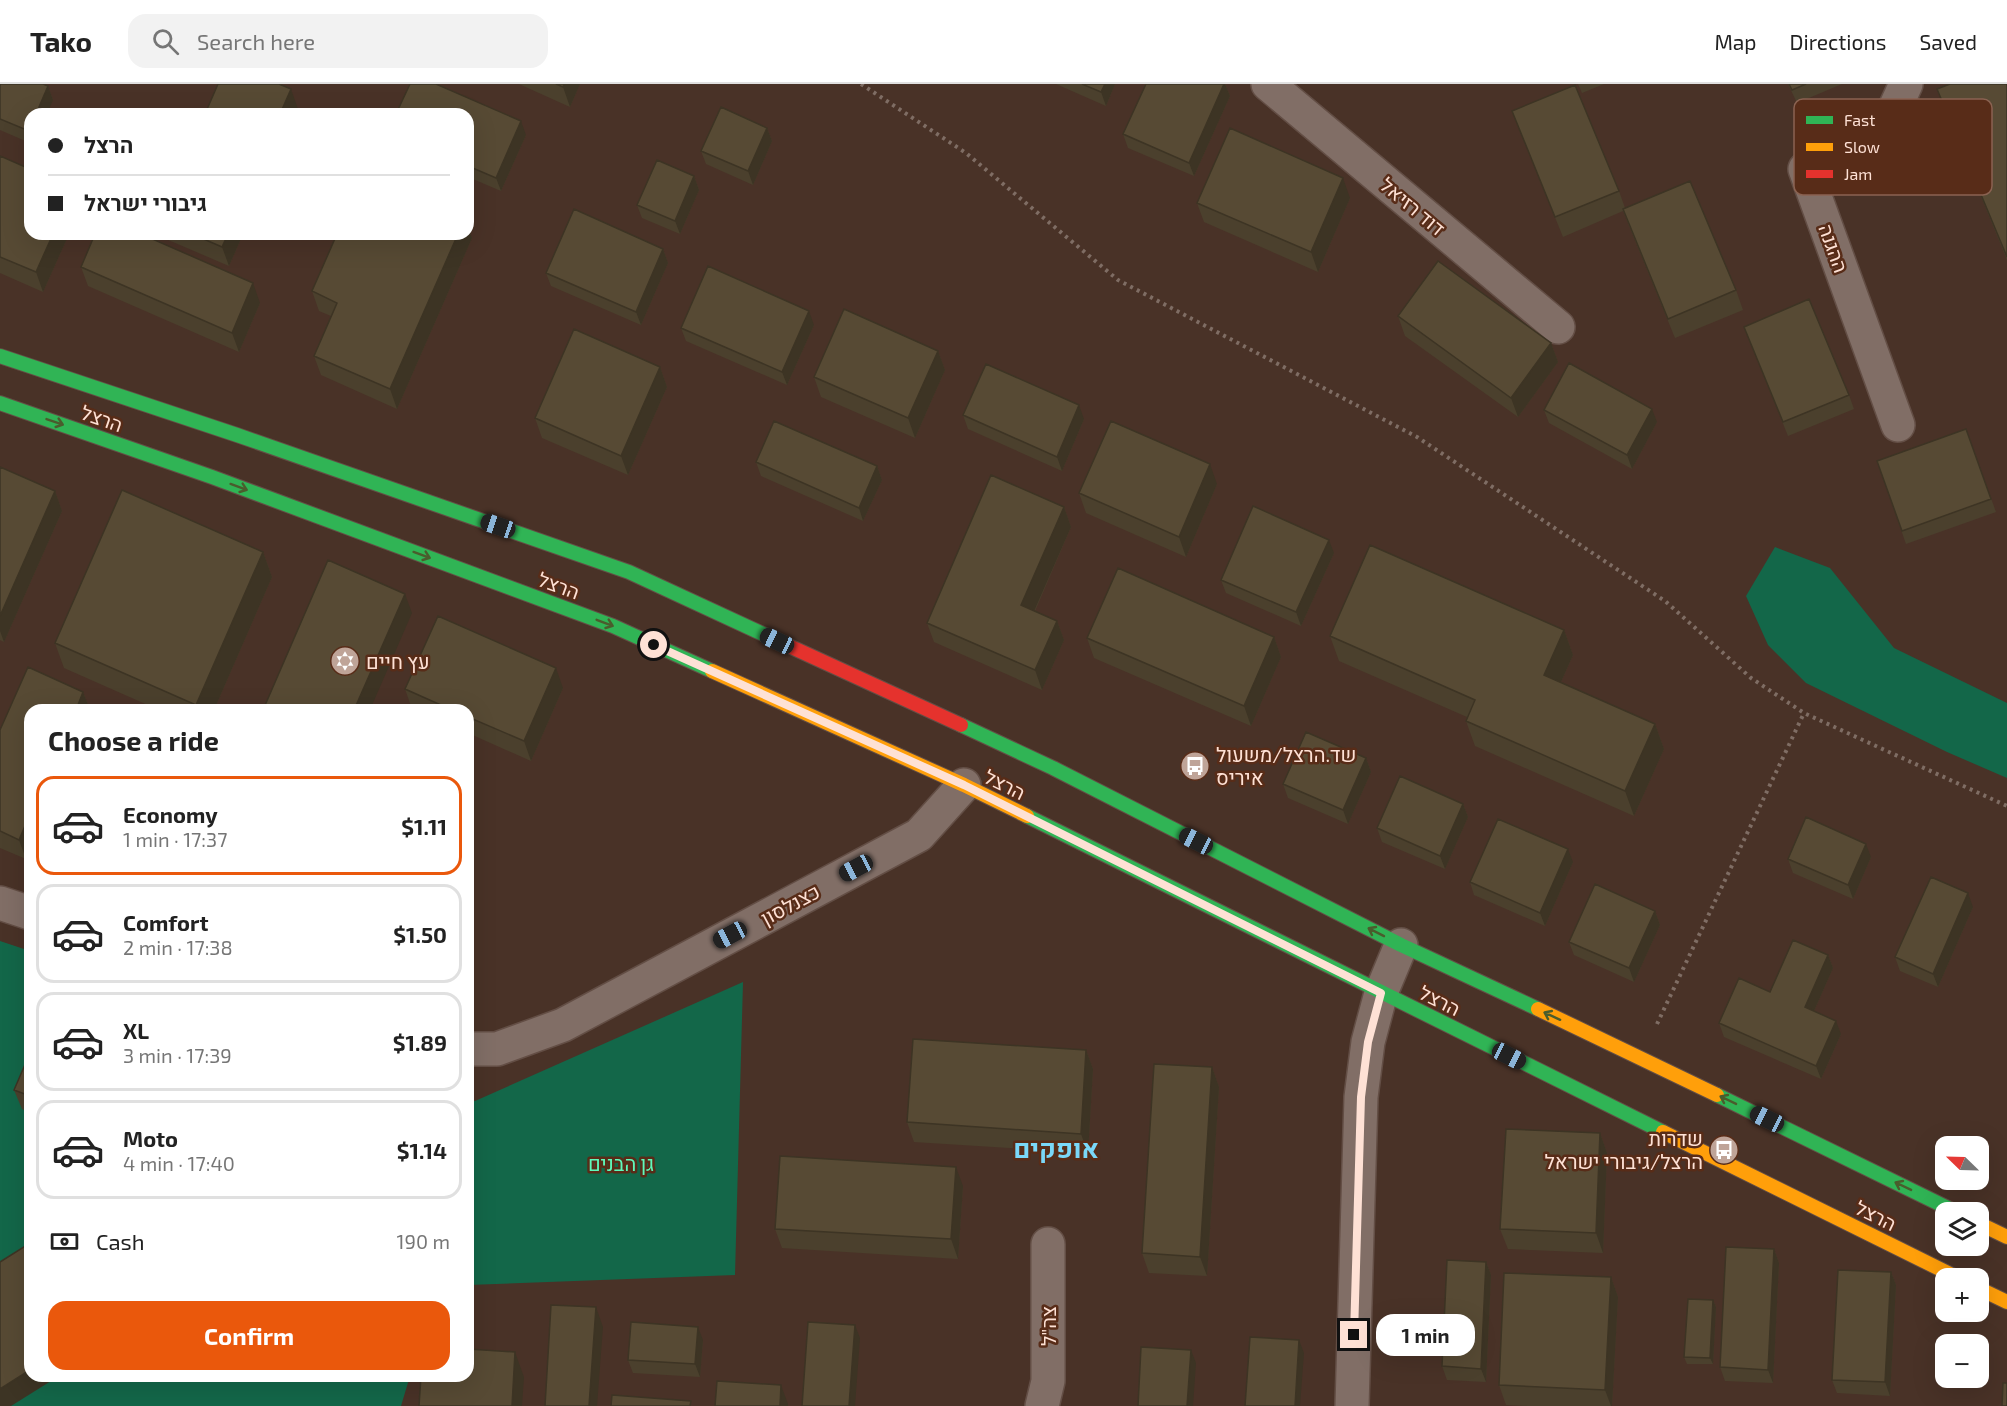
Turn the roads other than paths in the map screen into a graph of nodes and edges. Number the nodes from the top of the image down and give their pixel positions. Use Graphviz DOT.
graph roads {
  1 [pos="1268,84"];
  2 [pos="1906,84"];
  3 [pos="1899,99"];
  4 [pos="1814,195"];
  5 [pos="1558,327"];
  6 [pos="0,356"];
  7 [pos="0,403"];
  8 [pos="1898,425"];
  9 [pos="964,785"];
  10 [pos="0,903"];
  11 [pos="24,911"];
  12 [pos="1401,945"];
  13 [pos="1381,993"];
  14 [pos="474,1049"];
  15 [pos="1936,1202"];
  16 [pos="1989,1228"];
  17 [pos="2007,1237"];
  18 [pos="1048,1244"];
  19 [pos="1938,1268"];
  20 [pos="1989,1293"];
  21 [pos="2007,1302"];
  22 [pos="1042,1406"];
  23 [pos="1352,1406"];
  1 -- 5 [label="street, דוד רזיאל"];
  2 -- 3 [label="street, ההגנה"];
  4 -- 8 [label="street, ההגנה"];
  12 -- 6 [label="main road, הרצל, one-way"];
  7 -- 9 [label="main road, הרצל, one-way"];
  9 -- 13 [label="main road, הרצל"];
  9 -- 14 [label="street, כצנלסון"];
  10 -- 11 [label="street"];
  12 -- 13 [label="street"];
  15 -- 12 [label="main road, הרצל, one-way"];
  13 -- 19 [label="main road, הרצל"];
  13 -- 23 [label="street"];
  16 -- 17 [label="main road"];
  18 -- 22 [label="street, צה\"ל"];
  20 -- 21 [label="main road"];
}
